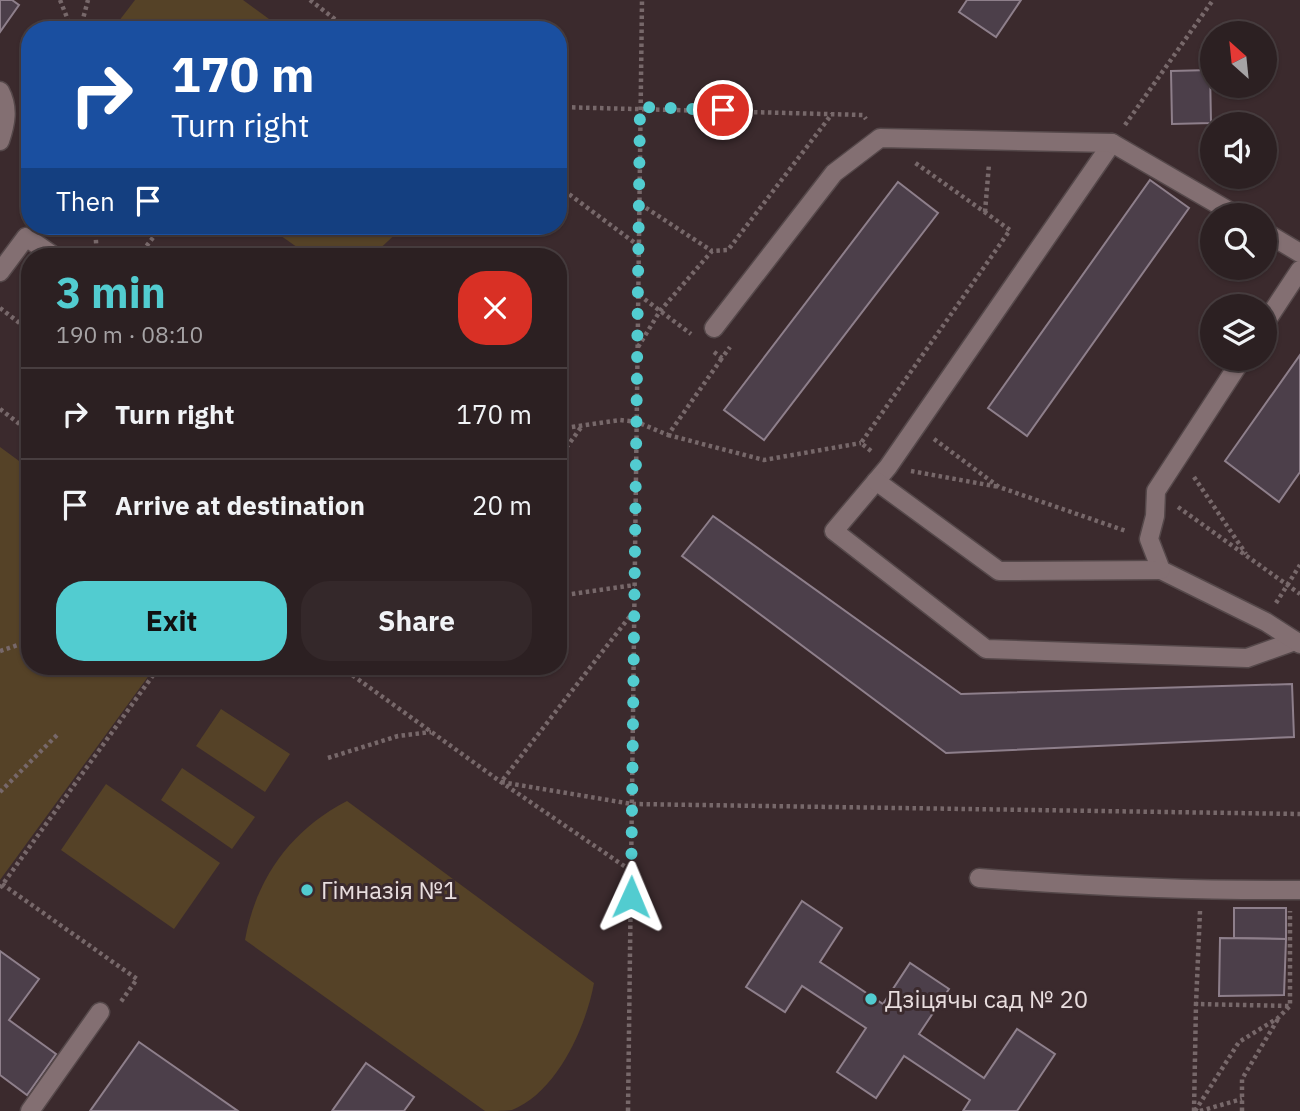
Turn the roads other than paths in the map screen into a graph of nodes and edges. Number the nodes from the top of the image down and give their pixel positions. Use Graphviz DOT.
graph roads {
  1 [pos="0,91"];
  2 [pos="0,141"];
  3 [pos="1112,143"];
  4 [pos="1215,203"];
  5 [pos="1277,239"];
  6 [pos="42,248"];
  7 [pos="1300,253"];
  8 [pos="1300,270"];
  9 [pos="0,272"];
  10 [pos="1277,305"];
  11 [pos="714,328"];
  12 [pos="1234,371"];
  13 [pos="882,474"];
  14 [pos="1161,570"];
  15 [pos="1298,642"];
  16 [pos="979,878"];
  17 [pos="1295,895"];
  18 [pos="107,1012"];
  19 [pos="30,1111"];
  1 -- 2 [label="lane"];
  3 -- 4 [label="lane"];
  3 -- 11 [label="lane"];
  3 -- 13 [label="lane"];
  5 -- 7 [label="lane"];
  6 -- 9 [label="lane"];
  8 -- 10 [label="lane"];
  12 -- 14 [label="lane"];
  13 -- 14 [label="lane"];
  13 -- 15 [label="lane"];
  14 -- 15 [label="lane"];
  16 -- 17 [label="lane"];
  18 -- 19 [label="lane"];
}
